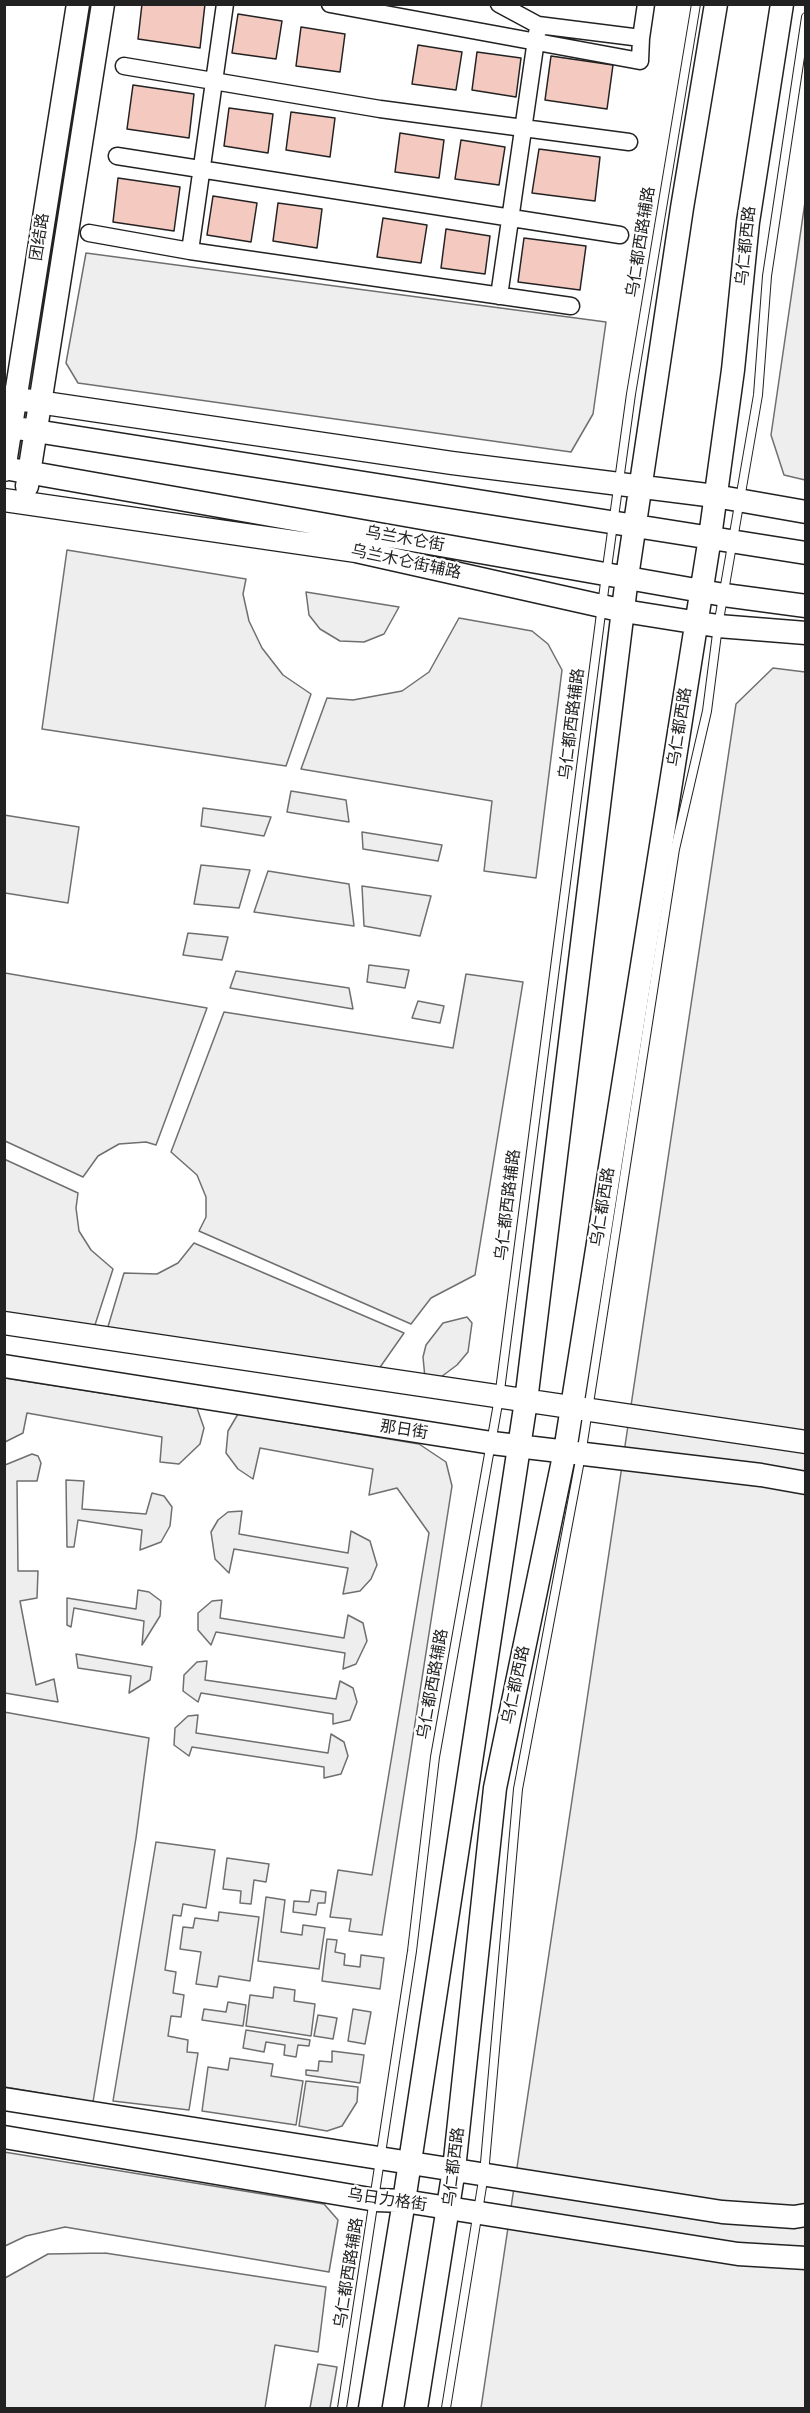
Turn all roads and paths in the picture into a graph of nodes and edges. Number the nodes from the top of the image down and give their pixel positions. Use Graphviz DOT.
graph roads {
  1 [pos="78,4"];
  2 [pos="103,4"];
  3 [pos="225,4"];
  4 [pos="330,4"];
  5 [pos="499,4"];
  6 [pos="646,4"];
  7 [pos="696,4"];
  8 [pos="716,4"];
  9 [pos="782,4"];
  10 [pos="806,17"];
  11 [pos="537,34"];
  12 [pos="641,38"];
  13 [pos="124,66"];
  14 [pos="215,81"];
  15 [pos="524,128"];
  16 [pos="629,142"];
  17 [pos="117,156"];
  18 [pos="202,169"];
  19 [pos="510,218"];
  20 [pos="89,233"];
  21 [pos="620,235"];
  22 [pos="190,251"];
  23 [pos="500,296"];
  24 [pos="571,306"];
  25 [pos="9,398"];
  26 [pos="40,403"];
  27 [pos="8,427"];
  28 [pos="36,431"];
  29 [pos="5,468"];
  30 [pos="29,471"];
  31 [pos="630,486"];
  32 [pos="715,496"];
  33 [pos="740,500"];
  34 [pos="15,501"];
  35 [pos="806,512"];
  36 [pos="624,523"];
  37 [pos="710,537"];
  38 [pos="733,542"];
  39 [pos="806,553"];
  40 [pos="616,576"];
  41 [pos="700,591"];
  42 [pos="724,596"];
  43 [pos="806,606"];
  44 [pos="613,609"];
  45 [pos="695,622"];
  46 [pos="718,626"];
  47 [pos="806,633"];
  48 [pos="4,1323"];
  49 [pos="4,1366"];
  50 [pos="499,1398"];
  51 [pos="526,1401"];
  52 [pos="579,1409"];
  53 [pos="806,1442"];
  54 [pos="492,1443"];
  55 [pos="519,1445"];
  56 [pos="573,1453"];
  57 [pos="806,1483"];
  58 [pos="4,2099"];
  59 [pos="4,2137"];
  60 [pos="381,2159"];
  61 [pos="410,2162"];
  62 [pos="454,2169"];
  63 [pos="484,2174"];
  64 [pos="376,2199"];
  65 [pos="404,2201"];
  66 [pos="448,2210"];
  67 [pos="478,2214"];
  68 [pos="806,2215"];
  69 [pos="806,2258"];
  70 [pos="342,2409"];
  71 [pos="369,2409"];
  72 [pos="416,2409"];
  73 [pos="446,2409"];
  1 -- 25 [label="main road, 团结路"];
  2 -- 26 [label="main road"];
  3 -- 14 [label="street"];
  4 -- 11 [label="street"];
  5 -- 11 [label="street"];
  6 -- 12 [label="street"];
  7 -- 31 [label="lane, 乌仁都西路辅路"];
  8 -- 31 [label="main road, 乌仁都西路"];
  9 -- 32 [label="main road, 乌仁都西路"];
  10 -- 33 [label="lane"];
  11 -- 12 [label="street"];
  11 -- 12 [label="street"];
  11 -- 15 [label="street"];
  13 -- 14 [label="street"];
  14 -- 15 [label="street"];
  14 -- 18 [label="street"];
  15 -- 16 [label="street"];
  15 -- 19 [label="street"];
  17 -- 18 [label="street"];
  18 -- 19 [label="street"];
  18 -- 22 [label="street"];
  19 -- 21 [label="street"];
  19 -- 23 [label="street"];
  20 -- 22 [label="street"];
  22 -- 23 [label="street"];
  23 -- 24 [label="street"];
  25 -- 26 [label="main road"];
  25 -- 27 [label="main road, 团结路"];
  26 -- 28 [label="main road"];
  26 -- 31 [label="main road"];
  27 -- 28 [label="main road"];
  27 -- 29 [label="main road, 团结路"];
  28 -- 30 [label="main road"];
  28 -- 36 [label="main road"];
  29 -- 30 [label="main road, 乌兰木仑街"];
  30 -- 34 [label="main road"];
  30 -- 40 [label="main road, 乌兰木仑街"];
  31 -- 32 [label="main road"];
  31 -- 36 [label="main road, 乌仁都西路"];
  32 -- 33 [label="main road"];
  32 -- 37 [label="main road, 乌仁都西路"];
  33 -- 35 [label="main road"];
  33 -- 38 [label="lane"];
  34 -- 44 [label="main road, 乌兰木仑街辅路"];
  36 -- 37 [label="main road"];
  36 -- 40 [label="main road, 乌仁都西路"];
  37 -- 38 [label="main road"];
  37 -- 41 [label="main road, 乌仁都西路"];
  38 -- 39 [label="main road"];
  38 -- 42 [label="lane"];
  40 -- 41 [label="main road, 乌兰木仑街"];
  40 -- 44 [label="main road, 乌仁都西路"];
  41 -- 42 [label="main road, 乌兰木仑街"];
  41 -- 45 [label="main road, 乌仁都西路"];
  42 -- 43 [label="main road, 乌兰木仑街"];
  42 -- 46 [label="lane"];
  44 -- 45 [label="main road, 乌兰木仑街辅路"];
  44 -- 50 [label="lane, 乌仁都西路辅路"];
  44 -- 51 [label="main road, 乌仁都西路"];
  45 -- 46 [label="main road, 乌兰木仑街辅路"];
  45 -- 52 [label="main road, 乌仁都西路"];
  46 -- 47 [label="main road, 乌兰木仑街辅路"];
  46 -- 52 [label="lane"];
  48 -- 50 [label="main road"];
  49 -- 54 [label="main road, 那日街"];
  50 -- 51 [label="main road"];
  50 -- 54 [label="lane, 乌仁都西路辅路"];
  51 -- 52 [label="main road"];
  51 -- 55 [label="main road, 乌仁都西路"];
  52 -- 53 [label="main road"];
  52 -- 56 [label="main road, 乌仁都西路"];
  54 -- 55 [label="main road, 那日街"];
  54 -- 60 [label="lane, 乌仁都西路辅路"];
  55 -- 56 [label="main road, 那日街"];
  55 -- 61 [label="main road, 乌仁都西路"];
  56 -- 57 [label="main road, 那日街"];
  56 -- 62 [label="main road, 乌仁都西路"];
  56 -- 63 [label="lane"];
  58 -- 60 [label="main road"];
  59 -- 64 [label="main road, 乌日力格街"];
  60 -- 61 [label="main road"];
  60 -- 64 [label="lane, 乌仁都西路辅路"];
  61 -- 62 [label="main road"];
  61 -- 65 [label="main road, 乌仁都西路"];
  62 -- 63 [label="main road"];
  62 -- 66 [label="main road, 乌仁都西路"];
  63 -- 67 [label="lane"];
  63 -- 68 [label="main road"];
  64 -- 65 [label="main road, 乌日力格街"];
  64 -- 70 [label="lane, 乌仁都西路辅路"];
  65 -- 66 [label="main road, 乌日力格街"];
  65 -- 71 [label="main road, 乌仁都西路"];
  66 -- 67 [label="main road, 乌日力格街"];
  66 -- 72 [label="main road, 乌仁都西路"];
  67 -- 69 [label="main road, 乌日力格街"];
  67 -- 73 [label="lane"];
}
